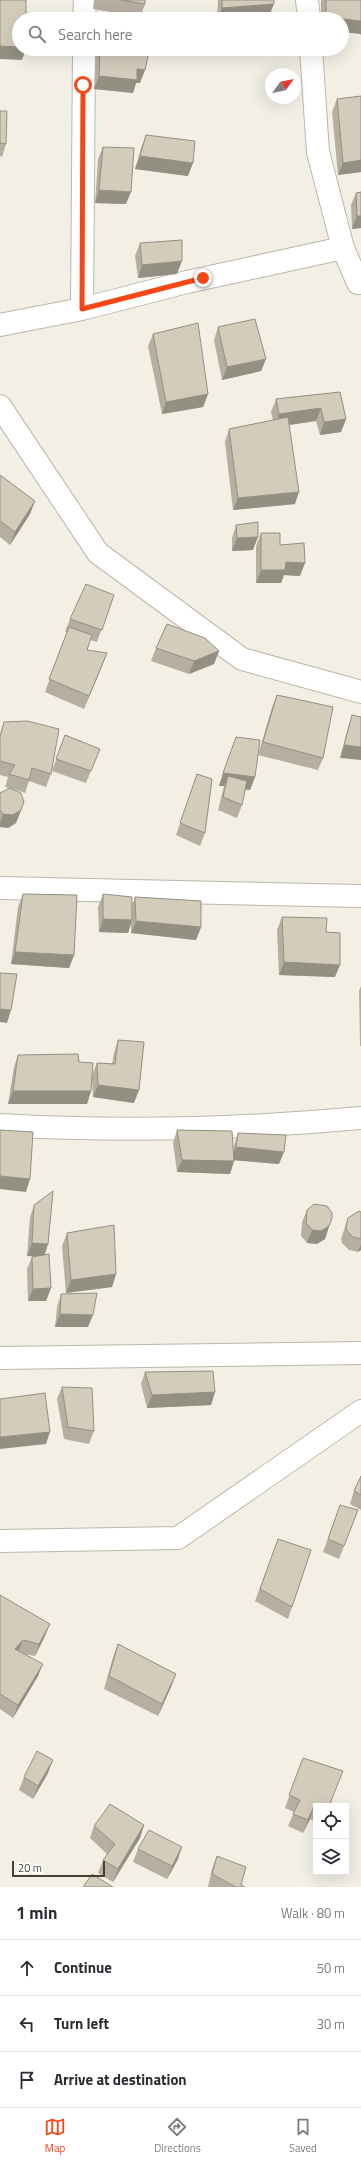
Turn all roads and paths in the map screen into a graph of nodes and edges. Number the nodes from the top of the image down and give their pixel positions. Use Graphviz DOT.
graph roads {
  1 [pos="85,0"];
  2 [pos="307,0"];
  3 [pos="84,12"];
  4 [pos="308,12"];
  5 [pos="84,56"];
  6 [pos="311,56"];
  7 [pos="343,248"];
  8 [pos="361,283"];
  9 [pos="82,309"];
  10 [pos="0,325"];
  11 [pos="0,406"];
  12 [pos="361,692"];
  13 [pos="0,888"];
  14 [pos="361,896"];
  15 [pos="361,1118"];
  16 [pos="0,1126"];
  17 [pos="361,1353"];
  18 [pos="0,1358"];
  19 [pos="361,1411"];
  20 [pos="0,1541"];
  1 -- 3 [label="street"];
  2 -- 4 [label="street"];
  5 -- 9 [label="street"];
  6 -- 7 [label="street"];
  7 -- 8 [label="street"];
  7 -- 9 [label="street"];
  9 -- 10 [label="street"];
  11 -- 12 [label="street"];
  13 -- 14 [label="street"];
  15 -- 16 [label="street"];
  17 -- 18 [label="street"];
  19 -- 20 [label="street"];
}
